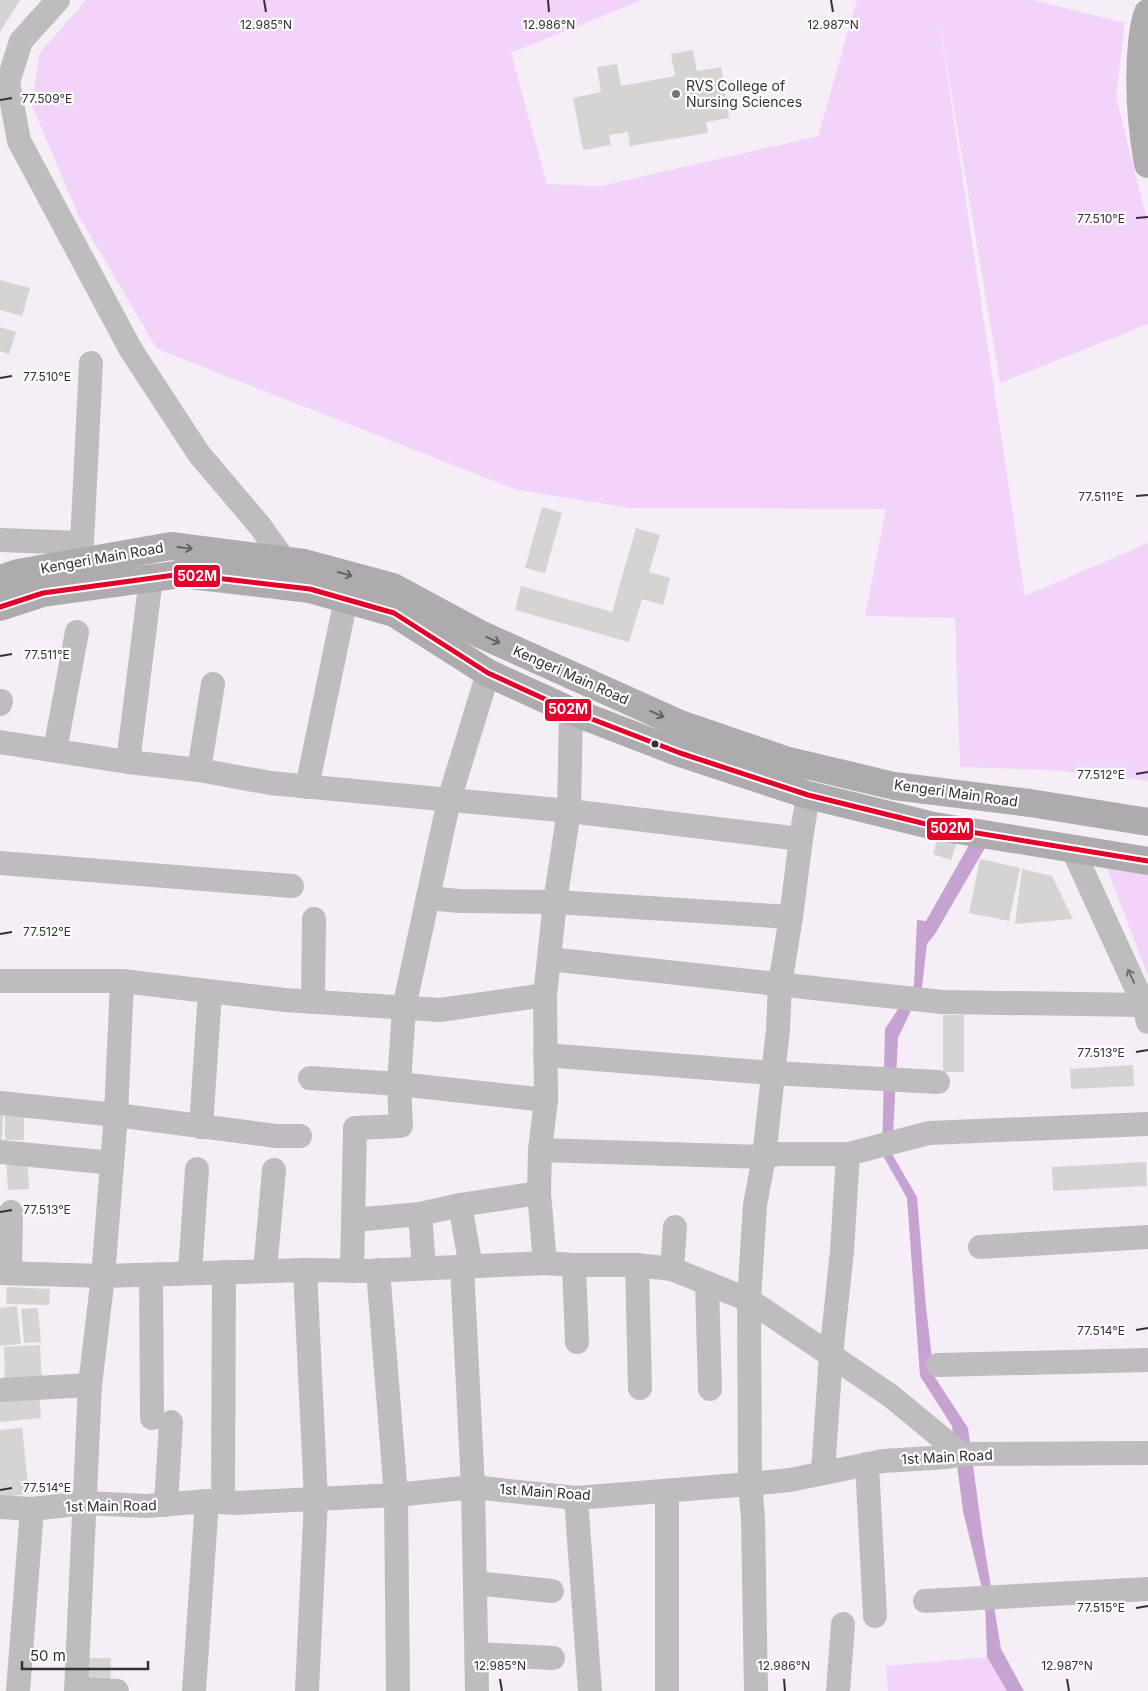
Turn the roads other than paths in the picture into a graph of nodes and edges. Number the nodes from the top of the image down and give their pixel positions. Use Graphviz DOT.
graph roads {
  1 [pos="58,0"];
  2 [pos="1148,12"];
  3 [pos="1148,164"];
  4 [pos="91,364"];
  5 [pos="254,520"];
  6 [pos="0,540"];
  7 [pos="85,552"];
  8 [pos="236,555"];
  9 [pos="285,561"];
  10 [pos="151,578"];
  11 [pos="0,579"];
  12 [pos="297,588"];
  13 [pos="346,599"];
  14 [pos="0,607"];
  15 [pos="78,632"];
  16 [pos="488,673"];
  17 [pos="213,684"];
  18 [pos="571,711"];
  19 [pos="0,742"];
  20 [pos="55,750"];
  21 [pos="128,762"];
  22 [pos="199,770"];
  23 [pos="307,787"];
  24 [pos="808,795"];
  25 [pos="449,800"];
  26 [pos="1030,803"];
  27 [pos="1148,807"];
  28 [pos="569,811"];
  29 [pos="1148,822"];
  30 [pos="801,838"];
  31 [pos="1072,848"];
  32 [pos="1148,861"];
  33 [pos="0,863"];
  34 [pos="292,886"];
  35 [pos="428,898"];
  36 [pos="555,902"];
  37 [pos="791,917"];
  38 [pos="314,919"];
  39 [pos="549,959"];
  40 [pos="0,981"];
  41 [pos="122,981"];
  42 [pos="780,984"];
  43 [pos="210,992"];
  44 [pos="545,995"];
  45 [pos="313,1002"];
  46 [pos="404,1008"];
  47 [pos="1146,1014"];
  48 [pos="545,1055"];
  49 [pos="772,1073"];
  50 [pos="310,1078"];
  51 [pos="938,1082"];
  52 [pos="399,1084"];
  53 [pos="546,1100"];
  54 [pos="0,1103"];
  55 [pos="116,1115"];
  56 [pos="1148,1124"];
  57 [pos="201,1126"];
  58 [pos="300,1136"];
  59 [pos="540,1150"];
  60 [pos="0,1152"];
  61 [pos="848,1154"];
  62 [pos="764,1157"];
  63 [pos="112,1163"];
  64 [pos="197,1169"];
  65 [pos="274,1170"];
  66 [pos="539,1193"];
  67 [pos="460,1205"];
  68 [pos="11,1212"];
  69 [pos="420,1214"];
  70 [pos="354,1220"];
  71 [pos="675,1227"];
  72 [pos="1148,1237"];
  73 [pos="980,1247"];
  74 [pos="545,1263"];
  75 [pos="637,1264"];
  76 [pos="574,1265"];
  77 [pos="466,1267"];
  78 [pos="424,1268"];
  79 [pos="672,1269"];
  80 [pos="305,1270"];
  81 [pos="378,1270"];
  82 [pos="265,1271"];
  83 [pos="352,1271"];
  84 [pos="190,1272"];
  85 [pos="224,1272"];
  86 [pos="5,1273"];
  87 [pos="151,1275"];
  88 [pos="104,1276"];
  89 [pos="707,1283"];
  90 [pos="748,1300"];
  91 [pos="577,1342"];
  92 [pos="831,1355"];
  93 [pos="1148,1360"];
  94 [pos="938,1365"];
  95 [pos="90,1385"];
  96 [pos="640,1388"];
  97 [pos="710,1389"];
  98 [pos="0,1390"];
  99 [pos="1148,1452"];
  100 [pos="962,1454"];
  101 [pos="867,1464"];
  102 [pos="823,1472"];
  103 [pos="750,1484"];
  104 [pos="473,1487"];
  105 [pos="667,1492"];
  106 [pos="396,1495"];
  107 [pos="576,1498"];
  108 [pos="316,1499"];
  109 [pos="215,1501"];
  110 [pos="85,1503"];
  111 [pos="166,1505"];
  112 [pos="0,1508"];
  113 [pos="32,1509"];
  114 [pos="475,1583"];
  115 [pos="1148,1589"];
  116 [pos="552,1591"];
  117 [pos="925,1601"];
  118 [pos="875,1616"];
  119 [pos="842,1624"];
  120 [pos="477,1654"];
  121 [pos="553,1658"];
  122 [pos="76,1690"];
  123 [pos="18,1691"];
  124 [pos="117,1691"];
  125 [pos="194,1691"];
  126 [pos="307,1691"];
  127 [pos="398,1691"];
  128 [pos="477,1691"];
  129 [pos="590,1691"];
  130 [pos="666,1691"];
  131 [pos="756,1691"];
  132 [pos="838,1691"];
  1 -- 5 [label="street"];
  2 -- 3 [label="main road"];
  4 -- 7 [label="street"];
  5 -- 8 [label="street"];
  5 -- 9 [label="street"];
  6 -- 7 [label="street"];
  7 -- 8 [label="main road, Kengeri Main Road, one-way"];
  7 -- 11 [label="main road, Kengeri Main Road"];
  8 -- 9 [label="main road, Kengeri Main Road"];
  9 -- 12 [label="street"];
  9 -- 26 [label="main road, Kengeri Main Road, one-way"];
  10 -- 12 [label="main road, Kengeri Main Road"];
  10 -- 14 [label="main road, Kengeri Main Road"];
  10 -- 21 [label="street"];
  12 -- 13 [label="main road, Kengeri Main Road"];
  13 -- 16 [label="main road, Kengeri Main Road"];
  13 -- 23 [label="street"];
  15 -- 20 [label="street"];
  16 -- 18 [label="main road, Kengeri Main Road"];
  16 -- 25 [label="street"];
  17 -- 22 [label="street"];
  18 -- 24 [label="main road, Kengeri Main Road"];
  18 -- 28 [label="street"];
  19 -- 20 [label="street"];
  20 -- 21 [label="street"];
  21 -- 22 [label="street"];
  22 -- 23 [label="street"];
  23 -- 25 [label="street"];
  24 -- 30 [label="street"];
  24 -- 31 [label="main road, Kengeri Main Road"];
  25 -- 28 [label="street"];
  25 -- 35 [label="street"];
  26 -- 27 [label="main road"];
  26 -- 29 [label="main road, Kengeri Main Road"];
  28 -- 30 [label="street"];
  28 -- 36 [label="street"];
  30 -- 37 [label="street"];
  31 -- 32 [label="main road, Kengeri Main Road"];
  47 -- 31 [label="street, one-way"];
  33 -- 34 [label="street"];
  35 -- 36 [label="street"];
  35 -- 46 [label="street"];
  36 -- 37 [label="street"];
  36 -- 39 [label="street"];
  37 -- 42 [label="street"];
  38 -- 45 [label="street"];
  39 -- 42 [label="street"];
  39 -- 44 [label="street"];
  40 -- 41 [label="street"];
  41 -- 43 [label="street"];
  41 -- 55 [label="street"];
  42 -- 47 [label="street"];
  42 -- 49 [label="street"];
  43 -- 45 [label="street"];
  43 -- 57 [label="street"];
  44 -- 46 [label="street"];
  44 -- 48 [label="street"];
  45 -- 46 [label="street"];
  46 -- 52 [label="street"];
  48 -- 49 [label="street"];
  48 -- 53 [label="street"];
  49 -- 51 [label="street"];
  49 -- 62 [label="street"];
  50 -- 52 [label="street"];
  52 -- 53 [label="street"];
  52 -- 70 [label="street"];
  53 -- 59 [label="street"];
  54 -- 55 [label="street"];
  55 -- 57 [label="street"];
  55 -- 63 [label="street"];
  56 -- 61 [label="street"];
  57 -- 58 [label="street"];
  59 -- 62 [label="street"];
  59 -- 66 [label="street"];
  60 -- 63 [label="street"];
  61 -- 62 [label="street"];
  61 -- 92 [label="street"];
  62 -- 90 [label="street"];
  63 -- 88 [label="street"];
  64 -- 84 [label="street"];
  65 -- 82 [label="street"];
  66 -- 67 [label="street"];
  66 -- 74 [label="street"];
  67 -- 69 [label="street"];
  67 -- 77 [label="street"];
  68 -- 86 [label="street"];
  69 -- 70 [label="street"];
  69 -- 78 [label="street"];
  70 -- 83 [label="street"];
  71 -- 79 [label="street"];
  72 -- 73 [label="street"];
  74 -- 76 [label="street"];
  74 -- 77 [label="street"];
  75 -- 76 [label="street"];
  75 -- 79 [label="street"];
  75 -- 96 [label="street"];
  76 -- 91 [label="street"];
  77 -- 78 [label="street"];
  77 -- 104 [label="street"];
  78 -- 81 [label="street"];
  79 -- 89 [label="street"];
  80 -- 82 [label="street"];
  80 -- 83 [label="street"];
  80 -- 108 [label="street"];
  81 -- 83 [label="street"];
  81 -- 106 [label="street"];
  82 -- 85 [label="street"];
  84 -- 85 [label="street"];
  84 -- 87 [label="street"];
  85 -- 109 [label="street"];
  86 -- 88 [label="street"];
  87 -- 88 [label="street"];
  87 -- 111 [label="street"];
  88 -- 95 [label="street"];
  89 -- 90 [label="street"];
  89 -- 97 [label="street"];
  90 -- 92 [label="street"];
  90 -- 103 [label="street"];
  92 -- 100 [label="street"];
  92 -- 102 [label="street"];
  93 -- 94 [label="street"];
  95 -- 98 [label="street"];
  95 -- 110 [label="street"];
  99 -- 100 [label="street, 1st Main Road"];
  100 -- 101 [label="street, 1st Main Road"];
  101 -- 102 [label="street, 1st Main Road"];
  101 -- 118 [label="street"];
  102 -- 103 [label="street, 1st Main Road"];
  103 -- 105 [label="street, 1st Main Road"];
  103 -- 131 [label="street"];
  104 -- 106 [label="street, 1st Main Road"];
  104 -- 107 [label="street, 1st Main Road"];
  104 -- 114 [label="street"];
  105 -- 107 [label="street, 1st Main Road"];
  105 -- 130 [label="street"];
  106 -- 108 [label="street, 1st Main Road"];
  106 -- 127 [label="street"];
  107 -- 129 [label="street"];
  108 -- 109 [label="street, 1st Main Road"];
  108 -- 126 [label="street"];
  109 -- 111 [label="street, 1st Main Road"];
  109 -- 125 [label="street"];
  110 -- 111 [label="street, 1st Main Road"];
  110 -- 113 [label="street, 1st Main Road"];
  110 -- 122 [label="street"];
  112 -- 113 [label="street, 1st Main Road"];
  113 -- 123 [label="street"];
  114 -- 116 [label="street"];
  114 -- 120 [label="street"];
  115 -- 117 [label="street"];
  119 -- 132 [label="street"];
  120 -- 121 [label="street"];
  120 -- 128 [label="street"];
  122 -- 124 [label="street"];
}
